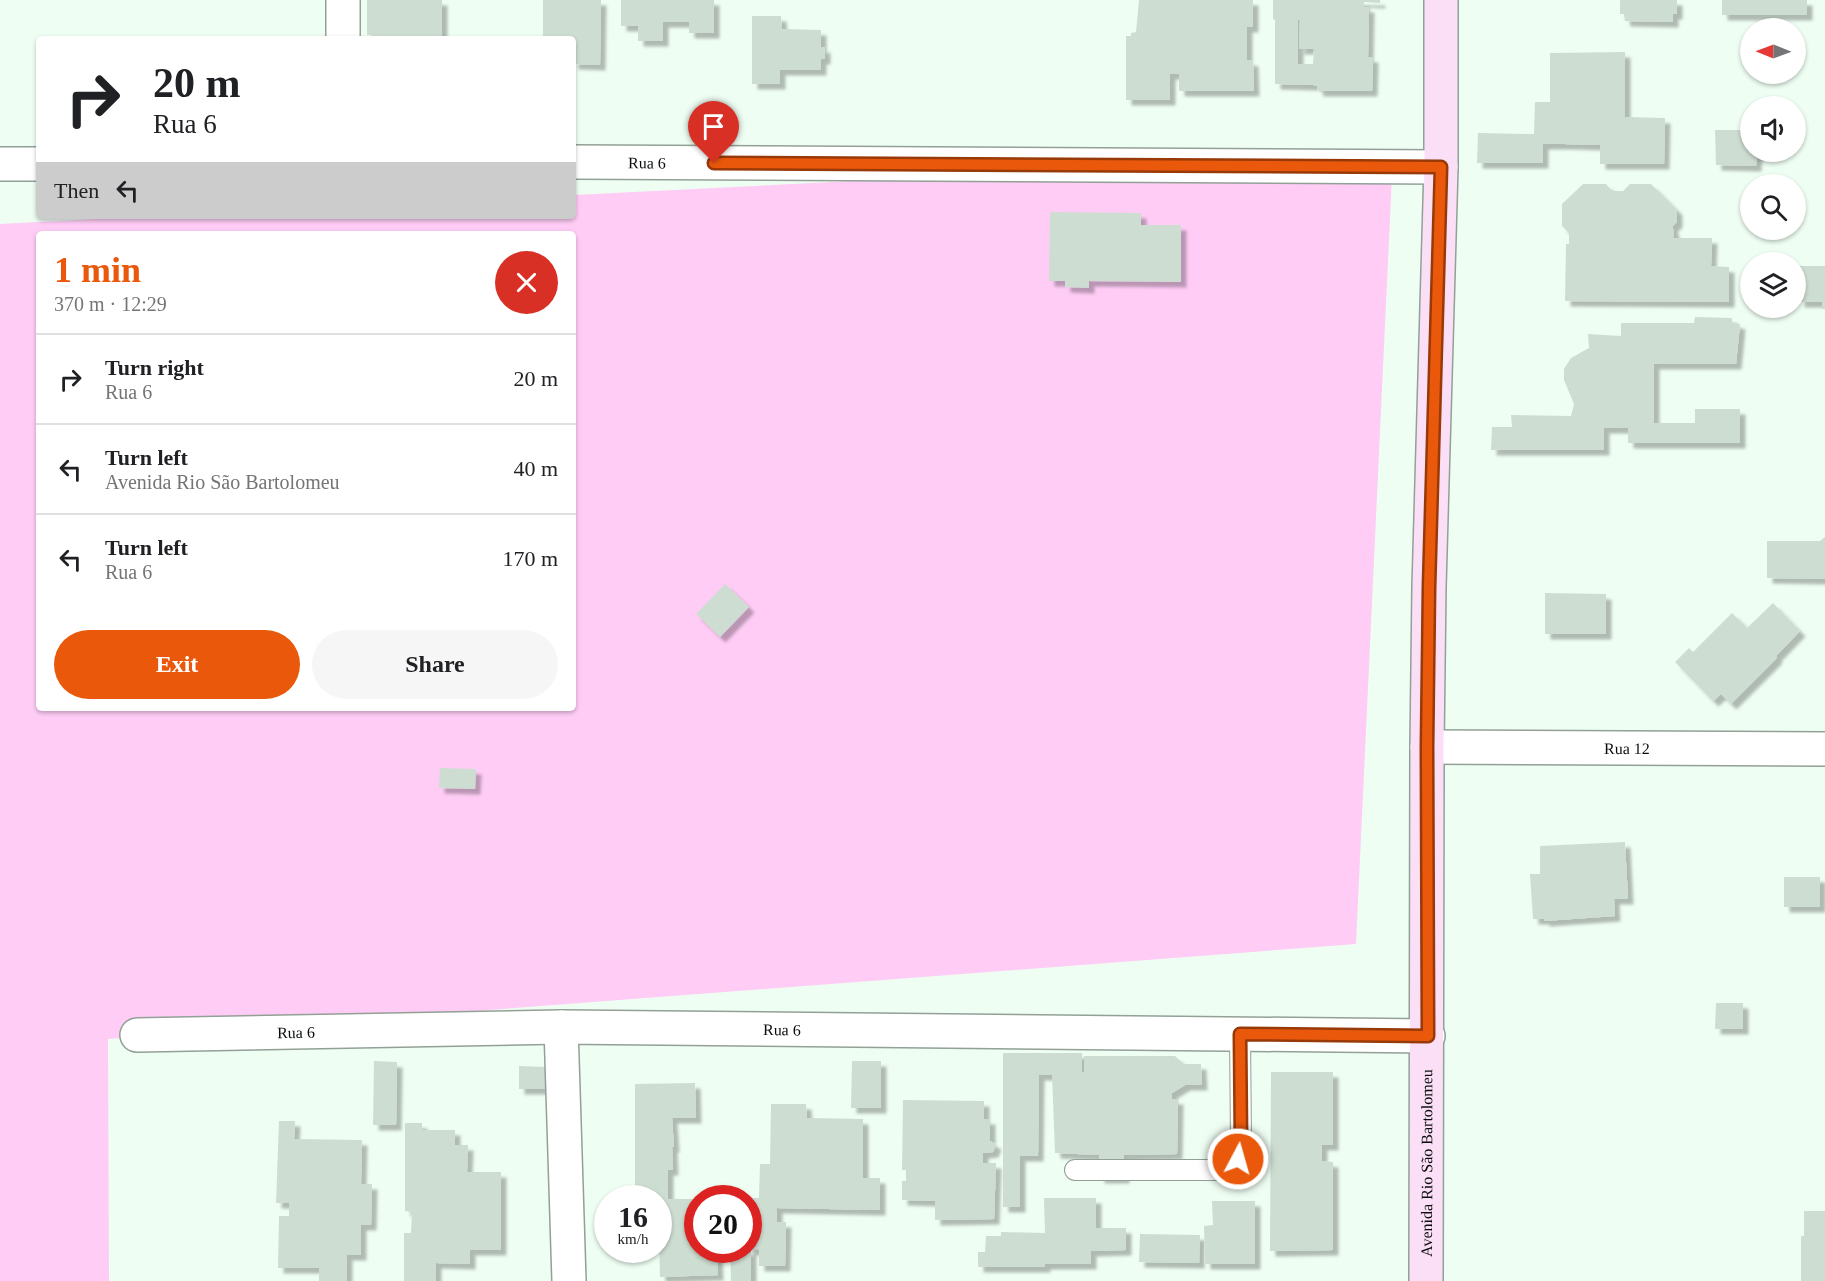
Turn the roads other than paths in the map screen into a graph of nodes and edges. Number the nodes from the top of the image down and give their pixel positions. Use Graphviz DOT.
graph roads {
  1 [pos="343,0"];
  2 [pos="1441,0"];
  3 [pos="343,36"];
  4 [pos="576,162"];
  5 [pos="0,164"];
  6 [pos="36,164"];
  7 [pos="1441,167"];
  8 [pos="1427,747"];
  9 [pos="1825,749"];
  10 [pos="561,1027"];
  11 [pos="1240,1034"];
  12 [pos="137,1035"];
  13 [pos="1428,1036"];
  14 [pos="1075,1170"];
  15 [pos="569,1281"];
  16 [pos="1426,1281"];
  1 -- 3 [label="street"];
  2 -- 7 [label="street, Avenida Rio São Bartolomeu"];
  4 -- 7 [label="street, Rua 6"];
  5 -- 6 [label="street"];
  7 -- 8 [label="street, Avenida Rio São Bartolomeu"];
  8 -- 9 [label="street, Rua 12"];
  8 -- 13 [label="street, Avenida Rio São Bartolomeu"];
  10 -- 11 [label="street, Rua 6"];
  10 -- 12 [label="street, Rua 6"];
  10 -- 15 [label="street"];
  11 -- 13 [label="street, Rua 6"];
  11 -- 14 [label="lane"];
  13 -- 16 [label="street, Avenida Rio São Bartolomeu"];
}
